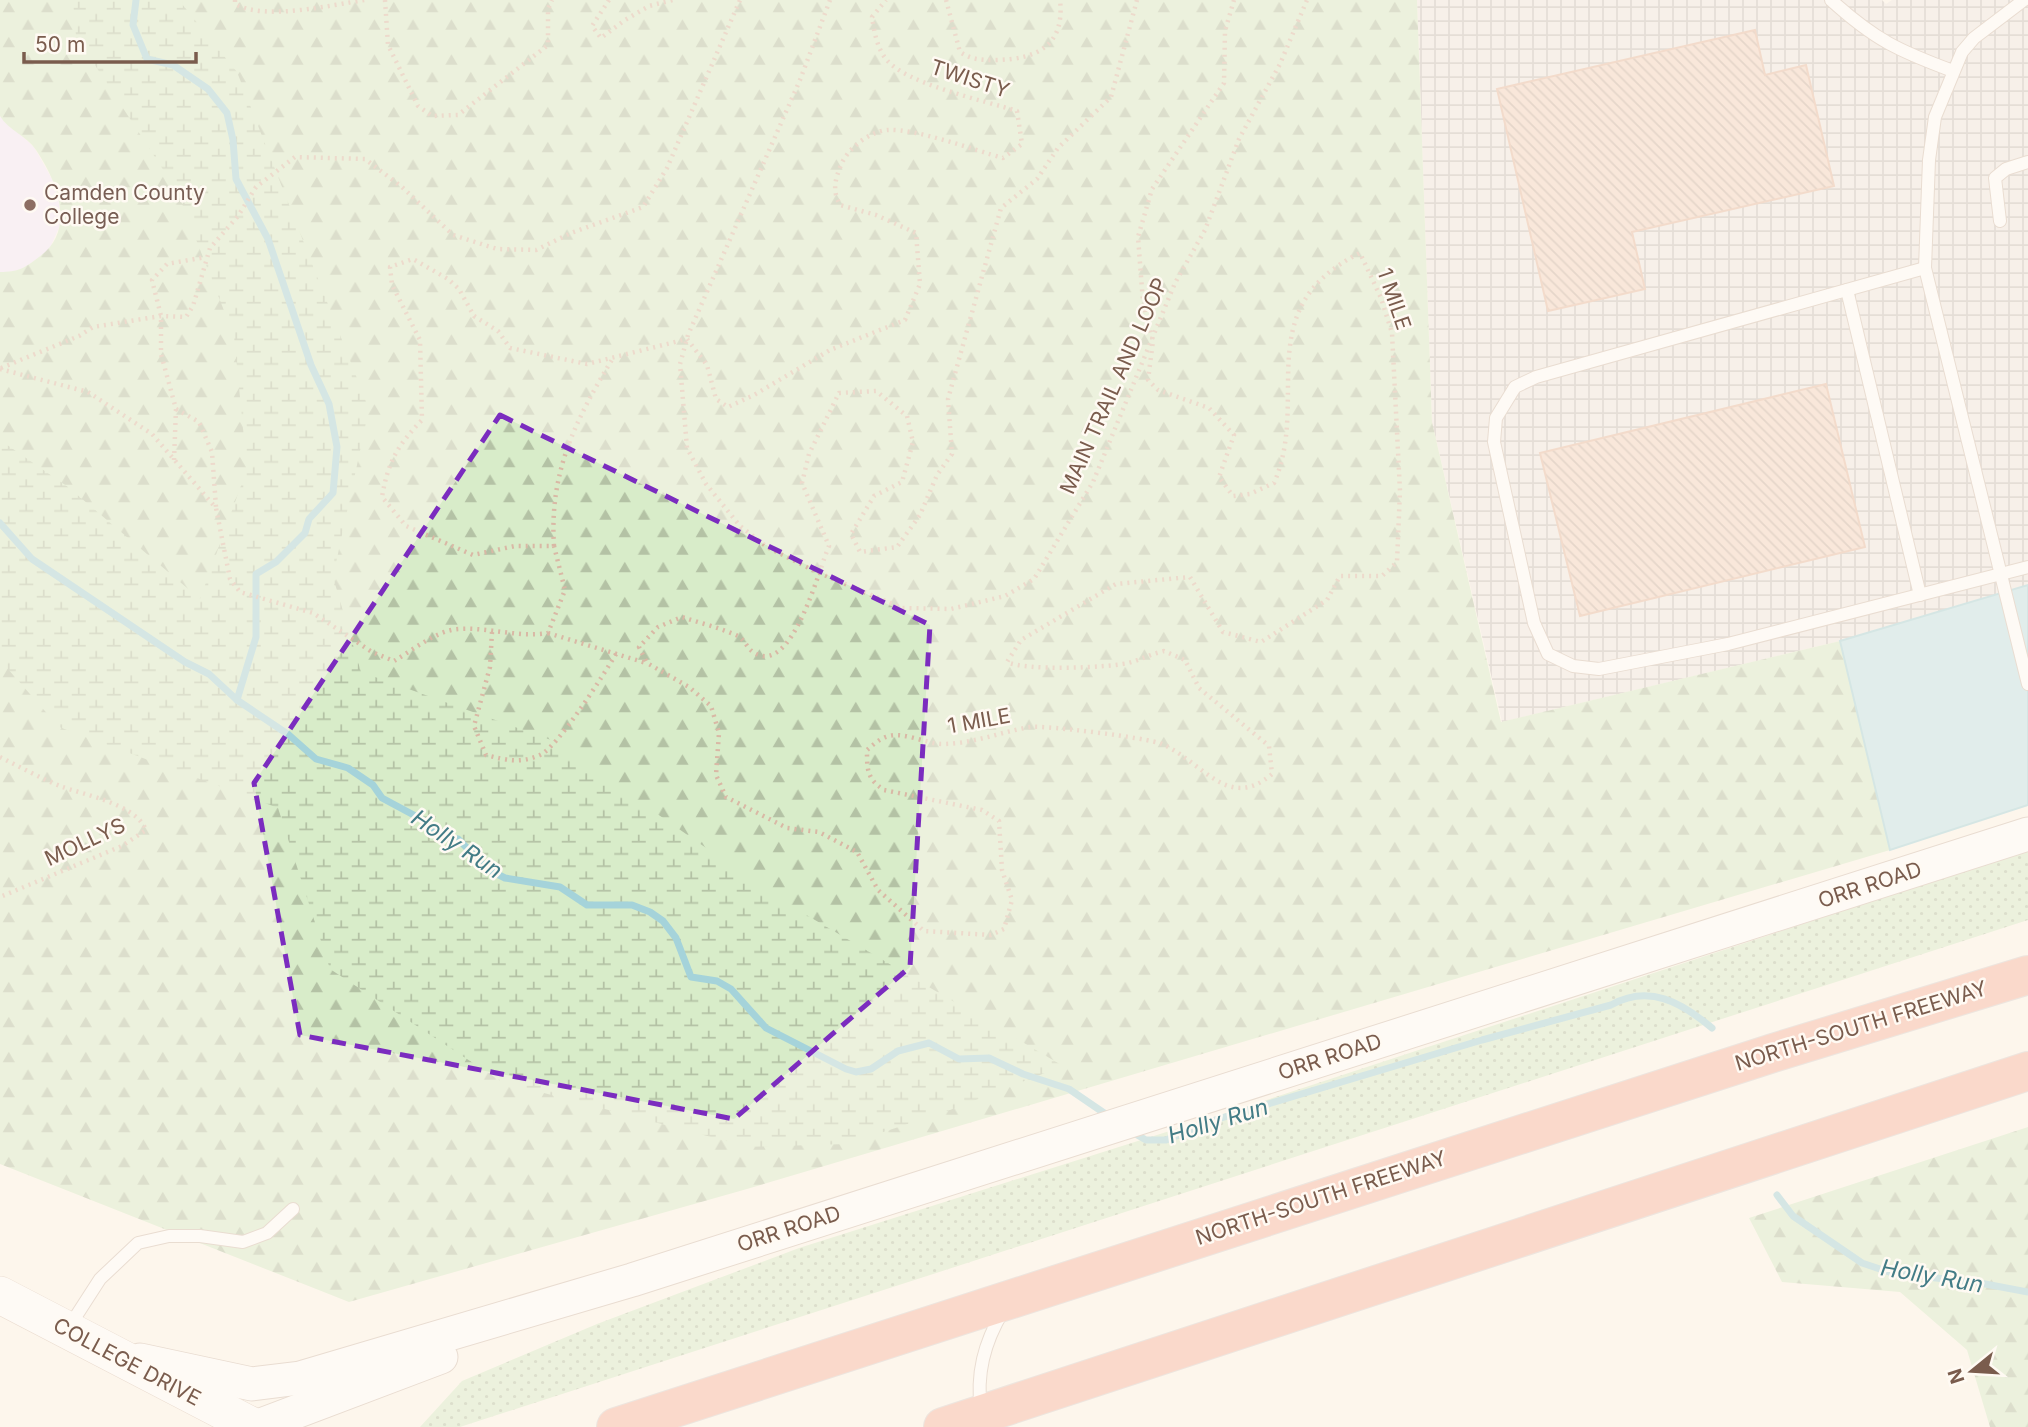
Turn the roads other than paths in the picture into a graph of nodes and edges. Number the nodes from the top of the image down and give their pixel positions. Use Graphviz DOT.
graph roads {
  1 [pos="1831,0"];
  2 [pos="2024,0"];
  3 [pos="1953,71"];
  4 [pos="2028,162"];
  5 [pos="2000,221"];
  6 [pos="1925,268"];
  7 [pos="1847,290"];
  8 [pos="2028,567"];
  9 [pos="2000,575"];
  10 [pos="1920,595"];
  11 [pos="2028,684"];
  12 [pos="2028,835"];
  13 [pos="2028,975"];
  14 [pos="2028,1071"];
  15 [pos="293,1209"];
  16 [pos="632,1280"];
  17 [pos="0,1296"];
  18 [pos="1013,1296"];
  19 [pos="67,1331"];
  20 [pos="110,1353"];
  21 [pos="982,1414"];
  22 [pos="255,1427"];
  23 [pos="616,1427"];
  24 [pos="943,1427"];
  1 -- 3 [label="lane"];
  2 -- 3 [label="lane"];
  3 -- 6 [label="lane"];
  4 -- 5 [label="lane"];
  6 -- 7 [label="lane"];
  6 -- 9 [label="lane"];
  7 -- 10 [label="lane"];
  7 -- 10 [label="lane"];
  8 -- 9 [label="lane"];
  9 -- 10 [label="lane"];
  9 -- 11 [label="lane"];
  12 -- 16 [label="street, ORR ROAD"];
  13 -- 18 [label="highway, NORTH-SOUTH FREEWAY"];
  14 -- 21 [label="highway"];
  15 -- 19 [label="lane"];
  16 -- 20 [label="street, ORR ROAD"];
  16 -- 22 [label="street, ORR ROAD"];
  17 -- 19 [label="main road, COLLEGE DRIVE"];
  18 -- 21 [label="lane"];
  18 -- 23 [label="highway, NORTH-SOUTH FREEWAY"];
  19 -- 20 [label="main road, COLLEGE DRIVE"];
  20 -- 22 [label="main road, COLLEGE DRIVE"];
  21 -- 24 [label="highway"];
}
